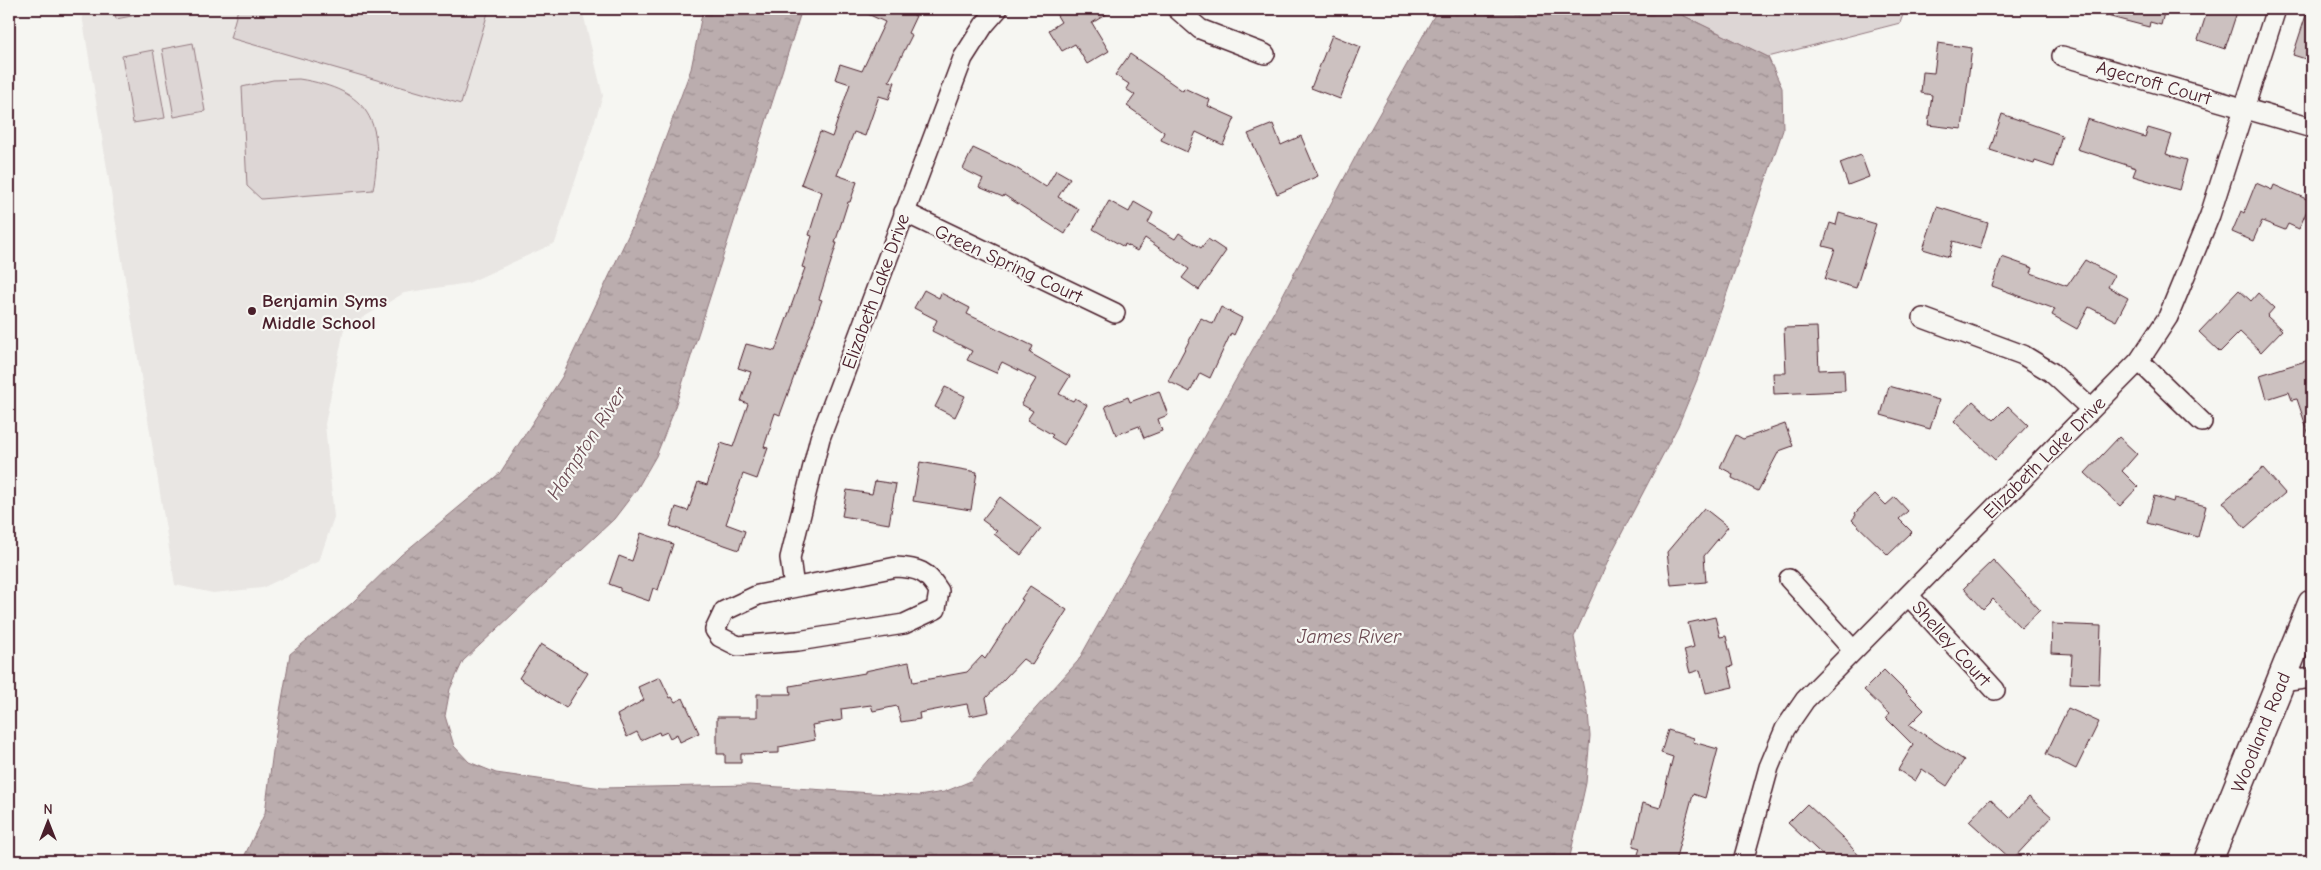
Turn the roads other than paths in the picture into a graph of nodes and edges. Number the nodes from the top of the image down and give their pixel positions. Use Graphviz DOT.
graph roads {
  1 [pos="998,9"];
  2 [pos="1177,9"];
  3 [pos="2276,9"];
  4 [pos="1265,54"];
  5 [pos="2062,56"];
  6 [pos="2246,108"];
  7 [pos="2312,128"];
  8 [pos="904,212"];
  9 [pos="1115,313"];
  10 [pos="1924,318"];
  11 [pos="2139,361"];
  12 [pos="2091,409"];
  13 [pos="2202,422"];
  14 [pos="1789,579"];
  15 [pos="794,587"];
  16 [pos="1909,596"];
  17 [pos="2312,604"];
  18 [pos="1853,650"];
  19 [pos="2312,678"];
  20 [pos="2281,682"];
  21 [pos="1994,690"];
  22 [pos="1743,861"];
  23 [pos="2208,861"];
  1 -- 8 [label="street, Elizabeth Lake Drive"];
  2 -- 4 [label="street"];
  3 -- 6 [label="street, Elizabeth Lake Drive"];
  5 -- 6 [label="street, Agecroft Court"];
  6 -- 7 [label="street, Agecroft Court"];
  6 -- 11 [label="street, Elizabeth Lake Drive"];
  8 -- 9 [label="street, Green Spring Court"];
  8 -- 15 [label="street, Elizabeth Lake Drive"];
  10 -- 12 [label="street"];
  11 -- 12 [label="street, Elizabeth Lake Drive"];
  11 -- 13 [label="street"];
  12 -- 16 [label="street, Elizabeth Lake Drive"];
  14 -- 18 [label="street"];
  15 -- 15 [label="street"];
  16 -- 18 [label="street, Elizabeth Lake Drive"];
  16 -- 21 [label="street, Shelley Court"];
  17 -- 20 [label="main road, Woodland Road"];
  18 -- 22 [label="street, Elizabeth Lake Drive"];
  19 -- 20 [label="street"];
  20 -- 23 [label="main road, Woodland Road"];
}
